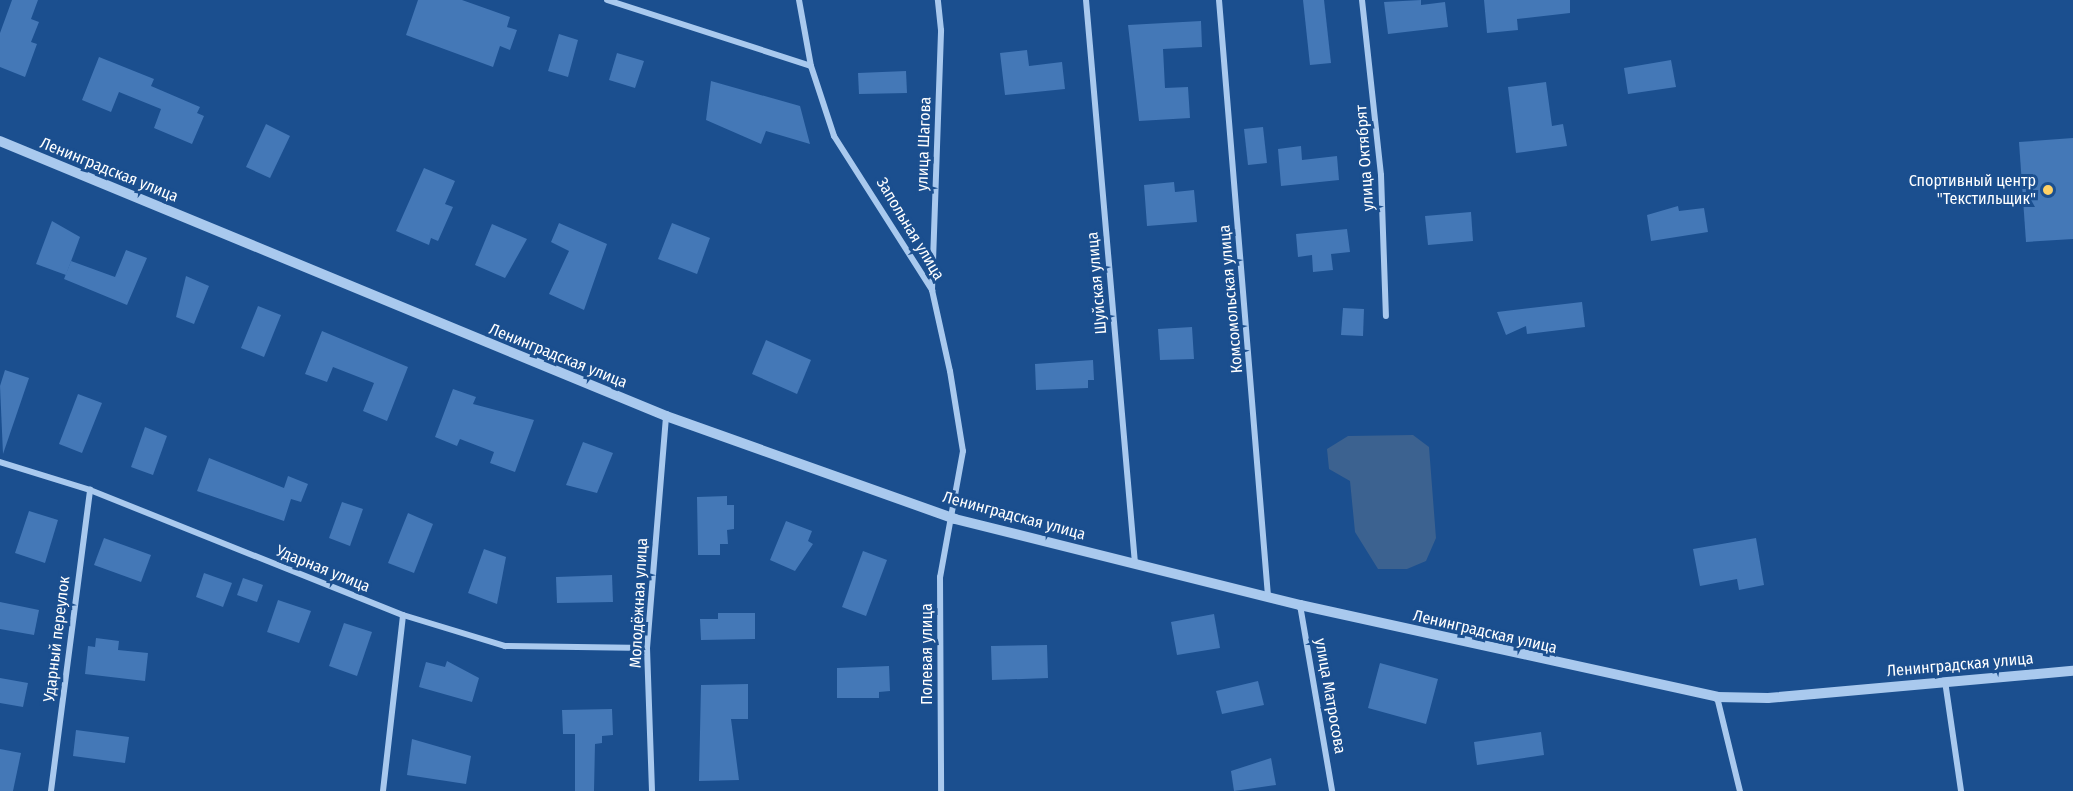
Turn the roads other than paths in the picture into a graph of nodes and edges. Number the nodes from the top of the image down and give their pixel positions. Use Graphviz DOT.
graph roads {
  1 [pos="608,0"];
  2 [pos="799,0"];
  3 [pos="938,0"];
  4 [pos="1086,0"];
  5 [pos="1219,0"];
  6 [pos="1362,0"];
  7 [pos="811,66"];
  8 [pos="0,141"];
  9 [pos="932,290"];
  10 [pos="1386,316"];
  11 [pos="666,416"];
  12 [pos="0,462"];
  13 [pos="90,490"];
  14 [pos="955,519"];
  15 [pos="1135,563"];
  16 [pos="1268,596"];
  17 [pos="1300,605"];
  18 [pos="403,615"];
  19 [pos="647,648"];
  20 [pos="2073,671"];
  21 [pos="1945,680"];
  22 [pos="1717,697"];
  23 [pos="51,791"];
  24 [pos="383,791"];
  25 [pos="652,791"];
  26 [pos="941,791"];
  27 [pos="1332,791"];
  28 [pos="1740,791"];
  29 [pos="1961,791"];
  1 -- 7 [label="street"];
  2 -- 7 [label="street, Запольная улица"];
  3 -- 9 [label="street, улица Шагова"];
  4 -- 15 [label="street, Шуйская улица"];
  5 -- 16 [label="street, Комсомольская улица"];
  6 -- 10 [label="street, улица Октябрят"];
  7 -- 9 [label="street, Запольная улица"];
  8 -- 11 [label="street, Ленинградская улица"];
  9 -- 14 [label="street, Запольная улица"];
  11 -- 14 [label="street, Ленинградская улица"];
  11 -- 19 [label="street, Молодёжная улица"];
  12 -- 13 [label="street, Ударная улица"];
  13 -- 18 [label="street, Ударная улица"];
  13 -- 23 [label="street, Ударный переулок"];
  14 -- 15 [label="street, Ленинградская улица"];
  14 -- 26 [label="street, Полевая улица"];
  15 -- 16 [label="street, Ленинградская улица"];
  16 -- 17 [label="street, Ленинградская улица"];
  17 -- 22 [label="street, Ленинградская улица"];
  17 -- 27 [label="street, улица Матросова"];
  18 -- 19 [label="street, Ударная улица"];
  18 -- 24 [label="street"];
  19 -- 25 [label="street, Молодёжная улица"];
  20 -- 21 [label="street, Ленинградская улица"];
  21 -- 22 [label="street, Ленинградская улица"];
  21 -- 29 [label="street"];
  22 -- 28 [label="street"];
}
